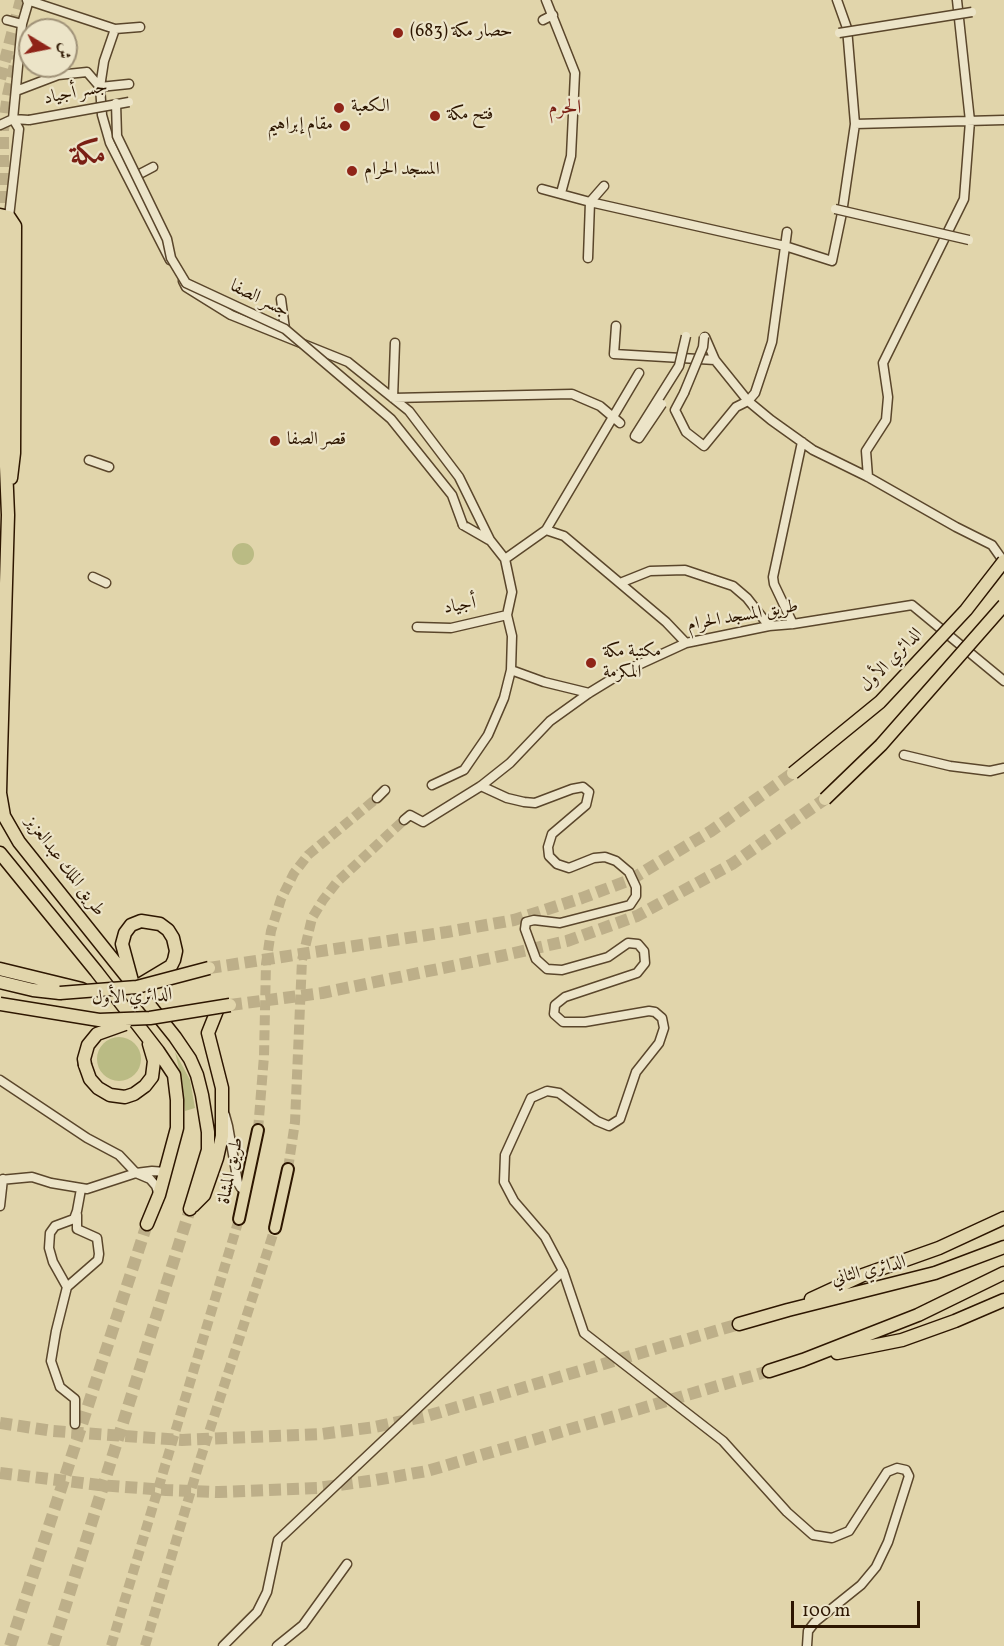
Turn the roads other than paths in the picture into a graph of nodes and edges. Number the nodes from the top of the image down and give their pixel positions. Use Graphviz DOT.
graph roads {
  1 [pos="28,0"];
  2 [pos="546,0"];
  3 [pos="837,0"];
  4 [pos="957,0"];
  5 [pos="972,12"];
  6 [pos="553,15"];
  7 [pos="24,18"];
  8 [pos="8,20"];
  9 [pos="543,20"];
  10 [pos="18,23"];
  11 [pos="140,27"];
  12 [pos="114,29"];
  13 [pos="839,33"];
  14 [pos="18,69"];
  15 [pos="129,84"];
  16 [pos="100,87"];
  17 [pos="16,92"];
  18 [pos="129,102"];
  19 [pos="116,103"];
  20 [pos="13,119"];
  21 [pos="1004,120"];
  22 [pos="970,121"];
  23 [pos="855,124"];
  24 [pos="0,125"];
  25 [pos="153,167"];
  26 [pos="129,180"];
  27 [pos="604,186"];
  28 [pos="542,189"];
  29 [pos="561,193"];
  30 [pos="590,202"];
  31 [pos="835,209"];
  32 [pos="4,218"];
  33 [pos="787,232"];
  34 [pos="969,240"];
  35 [pos="785,246"];
  36 [pos="588,258"];
  37 [pos="281,299"];
  38 [pos="616,326"];
  39 [pos="285,329"];
  40 [pos="686,336"];
  41 [pos="395,343"];
  42 [pos="715,360"];
  43 [pos="639,373"];
  44 [pos="393,398"];
  45 [pos="748,401"];
  46 [pos="675,410"];
  47 [pos="616,421"];
  48 [pos="802,442"];
  49 [pos="89,460"];
  50 [pos="109,466"];
  51 [pos="868,477"];
  52 [pos="546,530"];
  53 [pos="490,540"];
  54 [pos="505,560"];
  55 [pos="1004,562"];
  56 [pos="93,577"];
  57 [pos="106,583"];
  58 [pos="620,583"];
  59 [pos="1004,605"];
  60 [pos="507,615"];
  61 [pos="793,624"];
  62 [pos="769,626"];
  63 [pos="417,627"];
  64 [pos="686,643"];
  65 [pos="512,670"];
  66 [pos="1004,681"];
  67 [pos="589,693"];
  68 [pos="904,755"];
  69 [pos="1004,768"];
  70 [pos="793,773"];
  71 [pos="432,785"];
  72 [pos="481,786"];
  73 [pos="385,790"];
  74 [pos="377,798"];
  75 [pos="825,799"];
  76 [pos="407,817"];
  77 [pos="0,853"];
  78 [pos="5,864"];
  79 [pos="40,868"];
  80 [pos="24,880"];
  81 [pos="209,968"];
  82 [pos="0,969"];
  83 [pos="4,983"];
  84 [pos="136,987"];
  85 [pos="65,990"];
  86 [pos="0,1004"];
  87 [pos="150,1018"];
  88 [pos="147,1037"];
  89 [pos="0,1080"];
  90 [pos="223,1110"];
  91 [pos="258,1130"];
  92 [pos="288,1169"];
  93 [pos="166,1172"];
  94 [pos="136,1173"];
  95 [pos="2,1180"];
  96 [pos="81,1189"];
  97 [pos="246,1190"];
  98 [pos="159,1195"];
  99 [pos="0,1206"];
  100 [pos="77,1211"];
  101 [pos="1004,1218"];
  102 [pos="239,1219"];
  103 [pos="147,1224"];
  104 [pos="275,1228"];
  105 [pos="1004,1247"];
  106 [pos="563,1271"];
  107 [pos="1004,1273"];
  108 [pos="67,1287"];
  109 [pos="1004,1300"];
  110 [pos="788,1310"];
  111 [pos="739,1324"];
  112 [pos="803,1360"];
  113 [pos="770,1371"];
  114 [pos="75,1424"];
  115 [pos="347,1564"];
  116 [pos="223,1646"];
  117 [pos="277,1646"];
  118 [pos="807,1646"];
  1 -- 7 [label="street"];
  1 -- 12 [label="street"];
  2 -- 6 [label="street"];
  3 -- 23 [label="street"];
  4 -- 22 [label="street"];
  5 -- 13 [label="street, bridge"];
  6 -- 9 [label="street"];
  6 -- 29 [label="street"];
  8 -- 10 [label="street"];
  11 -- 12 [label="street"];
  12 -- 16 [label="street"];
  14 -- 17 [label="street"];
  15 -- 16 [label="street"];
  16 -- 17 [label="street"];
  16 -- 26 [label="street"];
  17 -- 20 [label="street"];
  18 -- 19 [label="street, جسر أجياد, bridge"];
  19 -- 20 [label="street, جسر أجياد, bridge"];
  19 -- 39 [label="street, جسر الصفا, bridge"];
  20 -- 24 [label="street"];
  20 -- 32 [label="street"];
  21 -- 22 [label="street"];
  22 -- 23 [label="street"];
  22 -- 51 [label="street"];
  23 -- 35 [label="street"];
  25 -- 26 [label="street"];
  26 -- 44 [label="street"];
  27 -- 30 [label="street"];
  28 -- 29 [label="street"];
  29 -- 30 [label="street"];
  30 -- 35 [label="street"];
  30 -- 36 [label="street"];
  31 -- 34 [label="street, bridge"];
  32 -- 79 [label="highway, طريق الملك عبدالعزيز"];
  33 -- 35 [label="street"];
  35 -- 45 [label="street"];
  37 -- 39 [label="street"];
  38 -- 42 [label="street"];
  39 -- 53 [label="street, جسر الصفا, bridge"];
  40 -- 46 [label="street, bridge"];
  41 -- 44 [label="street"];
  42 -- 45 [label="street"];
  42 -- 46 [label="street, bridge"];
  43 -- 47 [label="street"];
  44 -- 47 [label="street"];
  44 -- 53 [label="street"];
  45 -- 46 [label="street"];
  45 -- 48 [label="street"];
  47 -- 52 [label="street"];
  48 -- 51 [label="street"];
  48 -- 61 [label="street"];
  49 -- 50 [label="street"];
  51 -- 55 [label="street"];
  52 -- 54 [label="street"];
  52 -- 58 [label="street"];
  53 -- 54 [label="street"];
  54 -- 60 [label="street"];
  55 -- 70 [label="highway, الدائري الأول, bridge"];
  56 -- 57 [label="street"];
  58 -- 62 [label="street"];
  58 -- 64 [label="street"];
  59 -- 75 [label="highway, bridge"];
  60 -- 63 [label="street, أجياد"];
  60 -- 65 [label="street"];
  61 -- 62 [label="street, طريق المسجد الحرام"];
  61 -- 66 [label="street, طريق المسجد الحرام"];
  62 -- 64 [label="street, طريق المسجد الحرام"];
  64 -- 67 [label="street, طريق المسجد الحرام"];
  65 -- 67 [label="street"];
  65 -- 71 [label="street"];
  67 -- 72 [label="street, طريق المسجد الحرام"];
  68 -- 69 [label="street"];
  72 -- 76 [label="street, طريق المسجد الحرام"];
  72 -- 106 [label="street"];
  73 -- 74 [label="street"];
  77 -- 78 [label="highway"];
  78 -- 80 [label="highway"];
  79 -- 80 [label="highway"];
  79 -- 84 [label="highway, طريق الملك عبدالعزيز"];
  80 -- 88 [label="highway"];
  81 -- 84 [label="highway, الدائري الأول, bridge"];
  82 -- 85 [label="highway"];
  83 -- 85 [label="highway, الدائري الأول"];
  84 -- 84 [label="highway, bridge"];
  84 -- 85 [label="highway, الدائري الأول, bridge"];
  84 -- 90 [label="highway, طريق الملك عبدالعزيز"];
  86 -- 87 [label="highway, الدائري الأول, bridge"];
  87 -- 88 [label="highway, bridge"];
  87 -- 90 [label="highway, الدائري الأول, bridge"];
  88 -- 93 [label="highway"];
  89 -- 94 [label="street"];
  90 -- 97 [label="street"];
  91 -- 97 [label="main road, طريق المشاة"];
  92 -- 104 [label="main road"];
  93 -- 94 [label="street"];
  93 -- 98 [label="highway"];
  94 -- 96 [label="street"];
  94 -- 98 [label="street"];
  95 -- 96 [label="street"];
  95 -- 99 [label="street"];
  96 -- 100 [label="street"];
  97 -- 102 [label="main road, طريق المشاة"];
  98 -- 103 [label="highway"];
  100 -- 108 [label="street"];
  100 -- 108 [label="street"];
  101 -- 110 [label="highway"];
  105 -- 110 [label="highway, الدائري الثاني"];
  106 -- 116 [label="street"];
  106 -- 118 [label="street"];
  107 -- 112 [label="highway"];
  108 -- 114 [label="street"];
  109 -- 112 [label="highway"];
  110 -- 111 [label="highway, الدائري الثاني"];
  112 -- 113 [label="highway"];
  115 -- 117 [label="street"];
}
